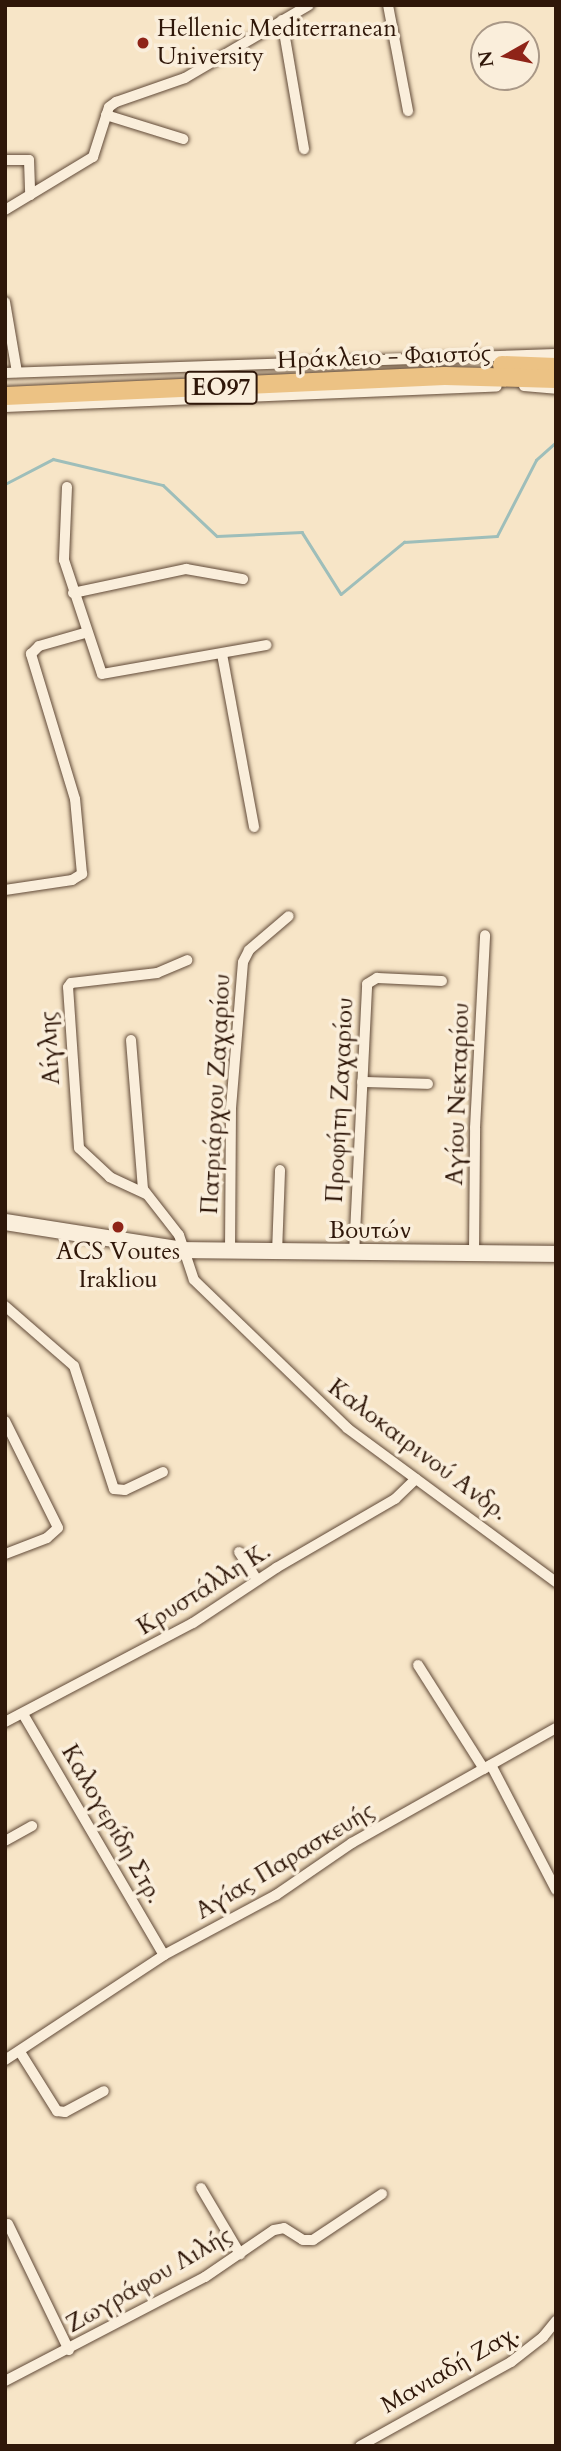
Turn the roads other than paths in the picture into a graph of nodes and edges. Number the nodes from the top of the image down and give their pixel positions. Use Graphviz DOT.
graph roads {
  1 [pos="309,5"];
  2 [pos="388,5"];
  3 [pos="282,20"];
  4 [pos="408,111"];
  5 [pos="106,116"];
  6 [pos="183,139"];
  7 [pos="304,149"];
  8 [pos="5,160"];
  9 [pos="30,195"];
  10 [pos="5,210"];
  11 [pos="5,302"];
  12 [pos="556,354"];
  13 [pos="422,356"];
  14 [pos="556,367"];
  15 [pos="11,372"];
  16 [pos="449,373"];
  17 [pos="556,379"];
  18 [pos="5,386"];
  19 [pos="419,388"];
  20 [pos="556,389"];
  21 [pos="5,396"];
  22 [pos="5,407"];
  23 [pos="67,487"];
  24 [pos="243,579"];
  25 [pos="73,593"];
  26 [pos="85,633"];
  27 [pos="266,645"];
  28 [pos="222,653"];
  29 [pos="254,827"];
  30 [pos="5,890"];
  31 [pos="289,916"];
  32 [pos="485,935"];
  33 [pos="187,960"];
  34 [pos="442,981"];
  35 [pos="131,1040"];
  36 [pos="362,1082"];
  37 [pos="428,1084"];
  38 [pos="280,1170"];
  39 [pos="146,1194"];
  40 [pos="5,1223"];
  41 [pos="183,1250"];
  42 [pos="230,1252"];
  43 [pos="277,1253"];
  44 [pos="354,1254"];
  45 [pos="474,1254"];
  46 [pos="556,1254"];
  47 [pos="5,1306"];
  48 [pos="5,1421"];
  49 [pos="8,1434"];
  50 [pos="163,1472"];
  51 [pos="416,1479"];
  52 [pos="239,1552"];
  53 [pos="5,1553"];
  54 [pos="257,1580"];
  55 [pos="556,1582"];
  56 [pos="418,1665"];
  57 [pos="23,1714"];
  58 [pos="5,1722"];
  59 [pos="556,1728"];
  60 [pos="488,1767"];
  61 [pos="32,1826"];
  62 [pos="5,1841"];
  63 [pos="556,1890"];
  64 [pos="164,1955"];
  65 [pos="20,2052"];
  66 [pos="5,2060"];
  67 [pos="104,2091"];
  68 [pos="201,2188"];
  69 [pos="382,2194"];
  70 [pos="8,2224"];
  71 [pos="240,2253"];
  72 [pos="556,2320"];
  73 [pos="68,2350"];
  74 [pos="5,2381"];
  75 [pos="360,2446"];
  1 -- 3 [label="street"];
  2 -- 4 [label="street"];
  3 -- 5 [label="street"];
  3 -- 7 [label="street"];
  5 -- 6 [label="street"];
  5 -- 9 [label="street"];
  8 -- 9 [label="street"];
  9 -- 10 [label="street"];
  11 -- 15 [label="street"];
  12 -- 16 [label="street"];
  13 -- 15 [label="street"];
  13 -- 16 [label="street"];
  13 -- 16 [label="street"];
  14 -- 16 [label="main road, Ηράκλειο - Φαιστός / ΕΟ97"];
  16 -- 17 [label="main road, Ηράκλειο - Φαιστός / ΕΟ97"];
  16 -- 18 [label="main road, Ηράκλειο - Φαιστός / ΕΟ97"];
  16 -- 19 [label="street"];
  16 -- 19 [label="street"];
  16 -- 20 [label="street"];
  16 -- 21 [label="main road, Ηράκλειο - Φαιστός / ΕΟ97"];
  19 -- 22 [label="street"];
  23 -- 25 [label="street"];
  24 -- 25 [label="street"];
  25 -- 26 [label="street"];
  26 -- 28 [label="street"];
  26 -- 30 [label="street"];
  27 -- 28 [label="street"];
  28 -- 29 [label="street"];
  31 -- 42 [label="street, Πατριάρχου Ζαχαρίου"];
  32 -- 45 [label="street, Αγίου Νεκταρίου"];
  33 -- 39 [label="street, Αίγλης"];
  34 -- 36 [label="street, Προφήτη Ζαχαρίου"];
  35 -- 39 [label="street"];
  36 -- 37 [label="street"];
  36 -- 44 [label="street, Προφήτη Ζαχαρίου"];
  38 -- 43 [label="street"];
  39 -- 41 [label="street, Καλοκαιρινού Ανδρ."];
  40 -- 41 [label="main road, Βουτών"];
  41 -- 42 [label="main road, Βουτών"];
  41 -- 51 [label="street, Καλοκαιρινού Ανδρ."];
  42 -- 43 [label="main road, Βουτών"];
  43 -- 44 [label="main road, Βουτών"];
  44 -- 45 [label="main road, Βουτών"];
  45 -- 46 [label="main road, Βουτών"];
  47 -- 50 [label="street"];
  48 -- 49 [label="street"];
  49 -- 53 [label="street"];
  51 -- 54 [label="street, Κρυστάλλη Κ."];
  51 -- 55 [label="street, Καλοκαιρινού Ανδρ."];
  52 -- 54 [label="street"];
  54 -- 57 [label="street, Κρυστάλλη Κ."];
  56 -- 60 [label="street"];
  57 -- 58 [label="street, Κρυστάλλη Κ."];
  57 -- 64 [label="street, Καλογερίδη Στρ."];
  59 -- 60 [label="street, Αγίας Παρασκευής"];
  60 -- 63 [label="street"];
  60 -- 64 [label="street, Αγίας Παρασκευής"];
  61 -- 62 [label="street"];
  64 -- 65 [label="street, Αγίας Παρασκευής"];
  65 -- 66 [label="street, Αγίας Παρασκευής"];
  65 -- 67 [label="street"];
  68 -- 71 [label="street"];
  69 -- 71 [label="street, Ζωγράφου Λιλής"];
  70 -- 73 [label="street"];
  71 -- 73 [label="street, Ζωγράφου Λιλής"];
  72 -- 75 [label="street, Μανιαδή Ζαχ."];
  73 -- 74 [label="street, Ζωγράφου Λιλής"];
}
